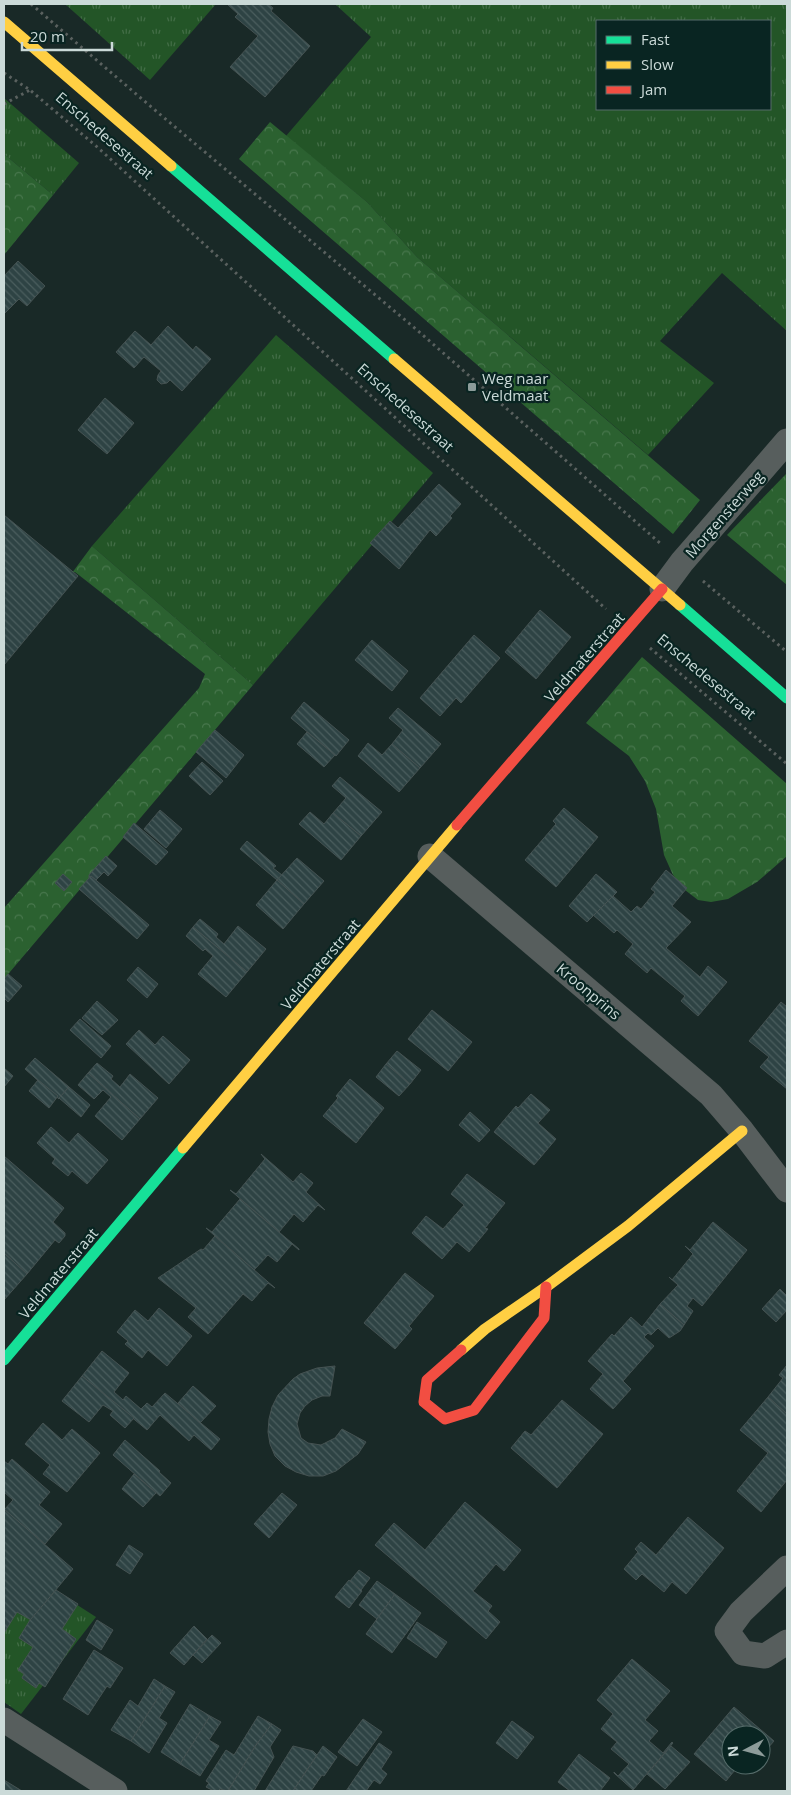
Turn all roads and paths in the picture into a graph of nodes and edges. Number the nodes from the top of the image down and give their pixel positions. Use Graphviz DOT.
graph roads {
  1 [pos="31,4"];
  2 [pos="4,22"];
  3 [pos="4,73"];
  4 [pos="30,90"];
  5 [pos="4,104"];
  6 [pos="787,441"];
  7 [pos="682,562"];
  8 [pos="662,589"];
  9 [pos="628,629"];
  10 [pos="787,652"];
  11 [pos="787,698"];
  12 [pos="787,764"];
  13 [pos="430,856"];
  14 [pos="742,1131"];
  15 [pos="787,1190"];
  16 [pos="546,1287"];
  17 [pos="4,1360"];
  18 [pos="787,1568"];
  19 [pos="787,1642"];
  20 [pos="4,1720"];
  21 [pos="115,1791"];
  1 -- 7 [label="path"];
  2 -- 8 [label="street, Enschedesestraat"];
  3 -- 4 [label="path, Enschedesestraat"];
  4 -- 5 [label="path"];
  4 -- 9 [label="path, Enschedesestraat"];
  6 -- 7 [label="street, Morgensterweg"];
  7 -- 8 [label="street, Morgensterweg"];
  7 -- 10 [label="path"];
  8 -- 9 [label="street, Veldmaterstraat"];
  8 -- 11 [label="street, Enschedesestraat"];
  9 -- 12 [label="path, Enschedesestraat"];
  9 -- 13 [label="street, Veldmaterstraat"];
  13 -- 14 [label="street, Kroonprins"];
  13 -- 17 [label="street, Veldmaterstraat"];
  14 -- 15 [label="street, Kroonprins"];
  14 -- 16 [label="street"];
  16 -- 16 [label="street"];
  18 -- 19 [label="street"];
  20 -- 21 [label="street"];
}
